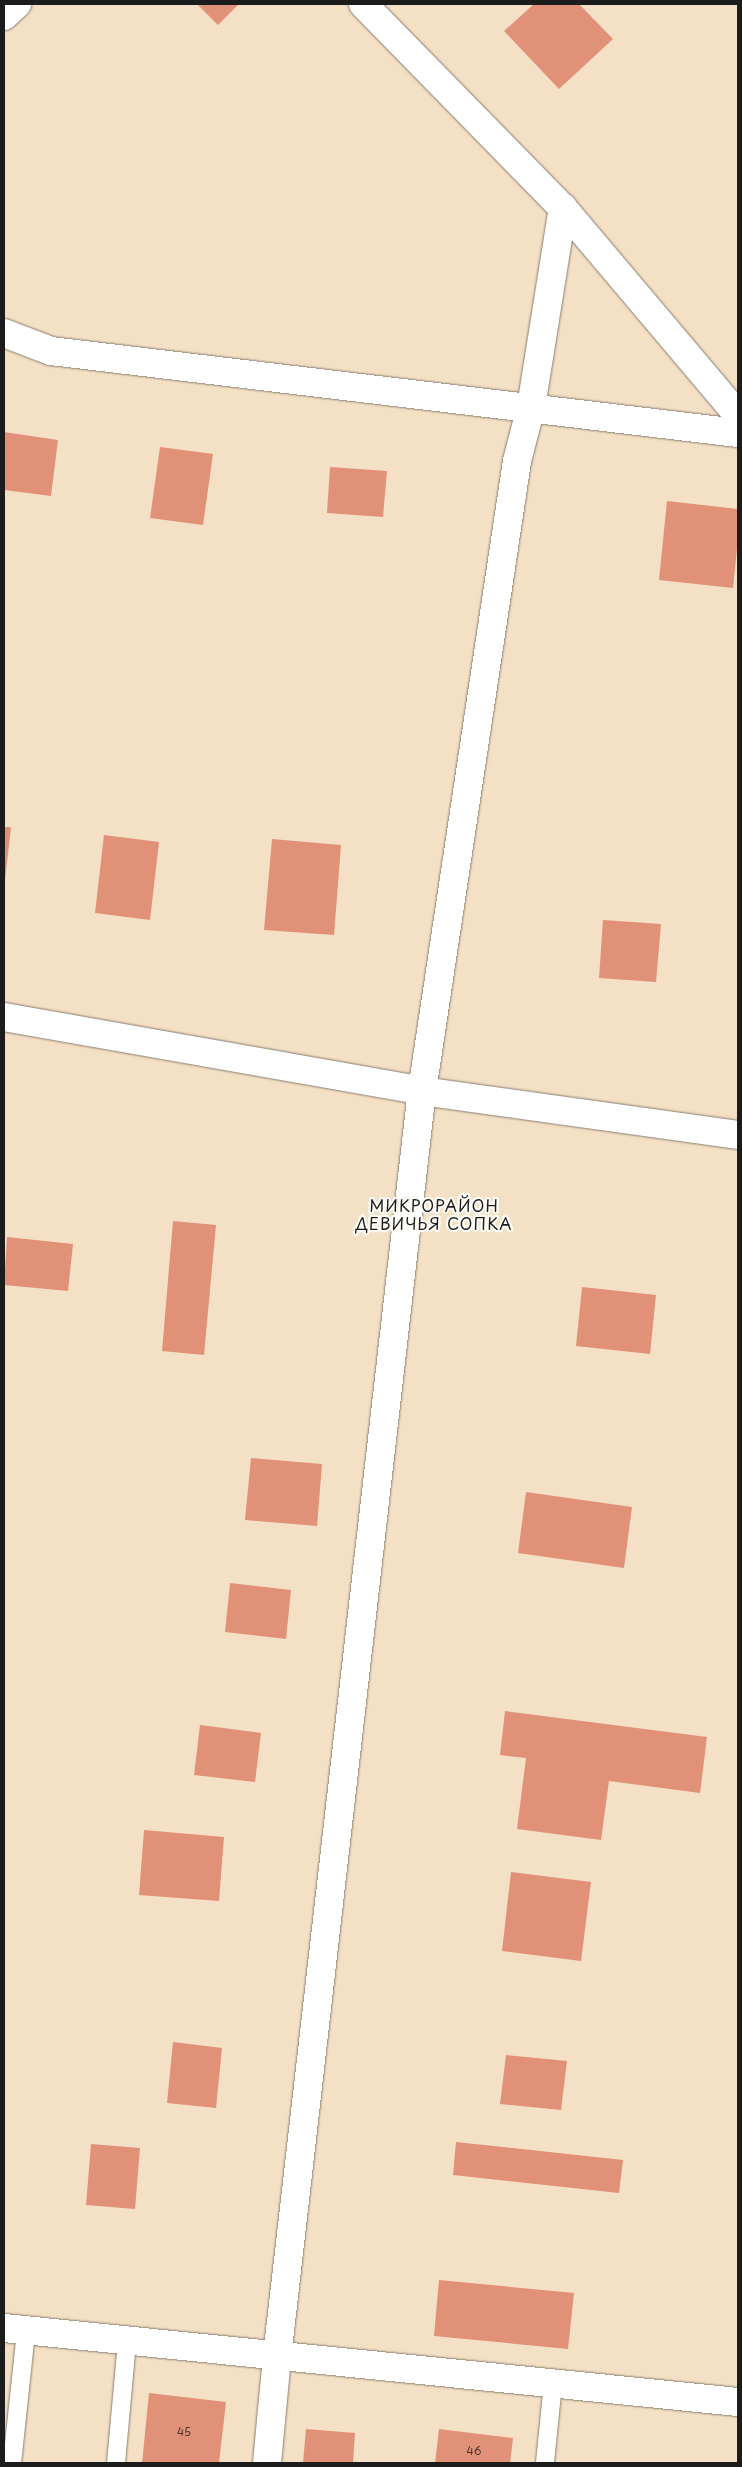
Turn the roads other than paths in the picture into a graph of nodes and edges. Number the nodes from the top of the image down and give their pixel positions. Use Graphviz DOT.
graph roads {
  1 [pos="17,4"];
  2 [pos="363,4"];
  3 [pos="4,16"];
  4 [pos="563,208"];
  5 [pos="4,334"];
  6 [pos="531,407"];
  7 [pos="738,415"];
  8 [pos="738,433"];
  9 [pos="4,1016"];
  10 [pos="422,1091"];
  11 [pos="738,1135"];
  12 [pos="15,2330"];
  13 [pos="127,2341"];
  14 [pos="277,2357"];
  15 [pos="553,2383"];
  16 [pos="738,2402"];
  17 [pos="12,2463"];
  18 [pos="116,2463"];
  19 [pos="267,2463"];
  20 [pos="546,2463"];
  1 -- 3 [label="street"];
  2 -- 4 [label="street"];
  4 -- 6 [label="street"];
  4 -- 7 [label="street"];
  5 -- 6 [label="street"];
  6 -- 8 [label="street"];
  6 -- 10 [label="street"];
  9 -- 10 [label="street"];
  10 -- 11 [label="street"];
  10 -- 14 [label="street"];
  12 -- 13 [label="street"];
  12 -- 17 [label="lane"];
  13 -- 14 [label="street"];
  13 -- 18 [label="lane"];
  14 -- 15 [label="street"];
  14 -- 19 [label="street"];
  15 -- 16 [label="street"];
  15 -- 20 [label="lane"];
}
